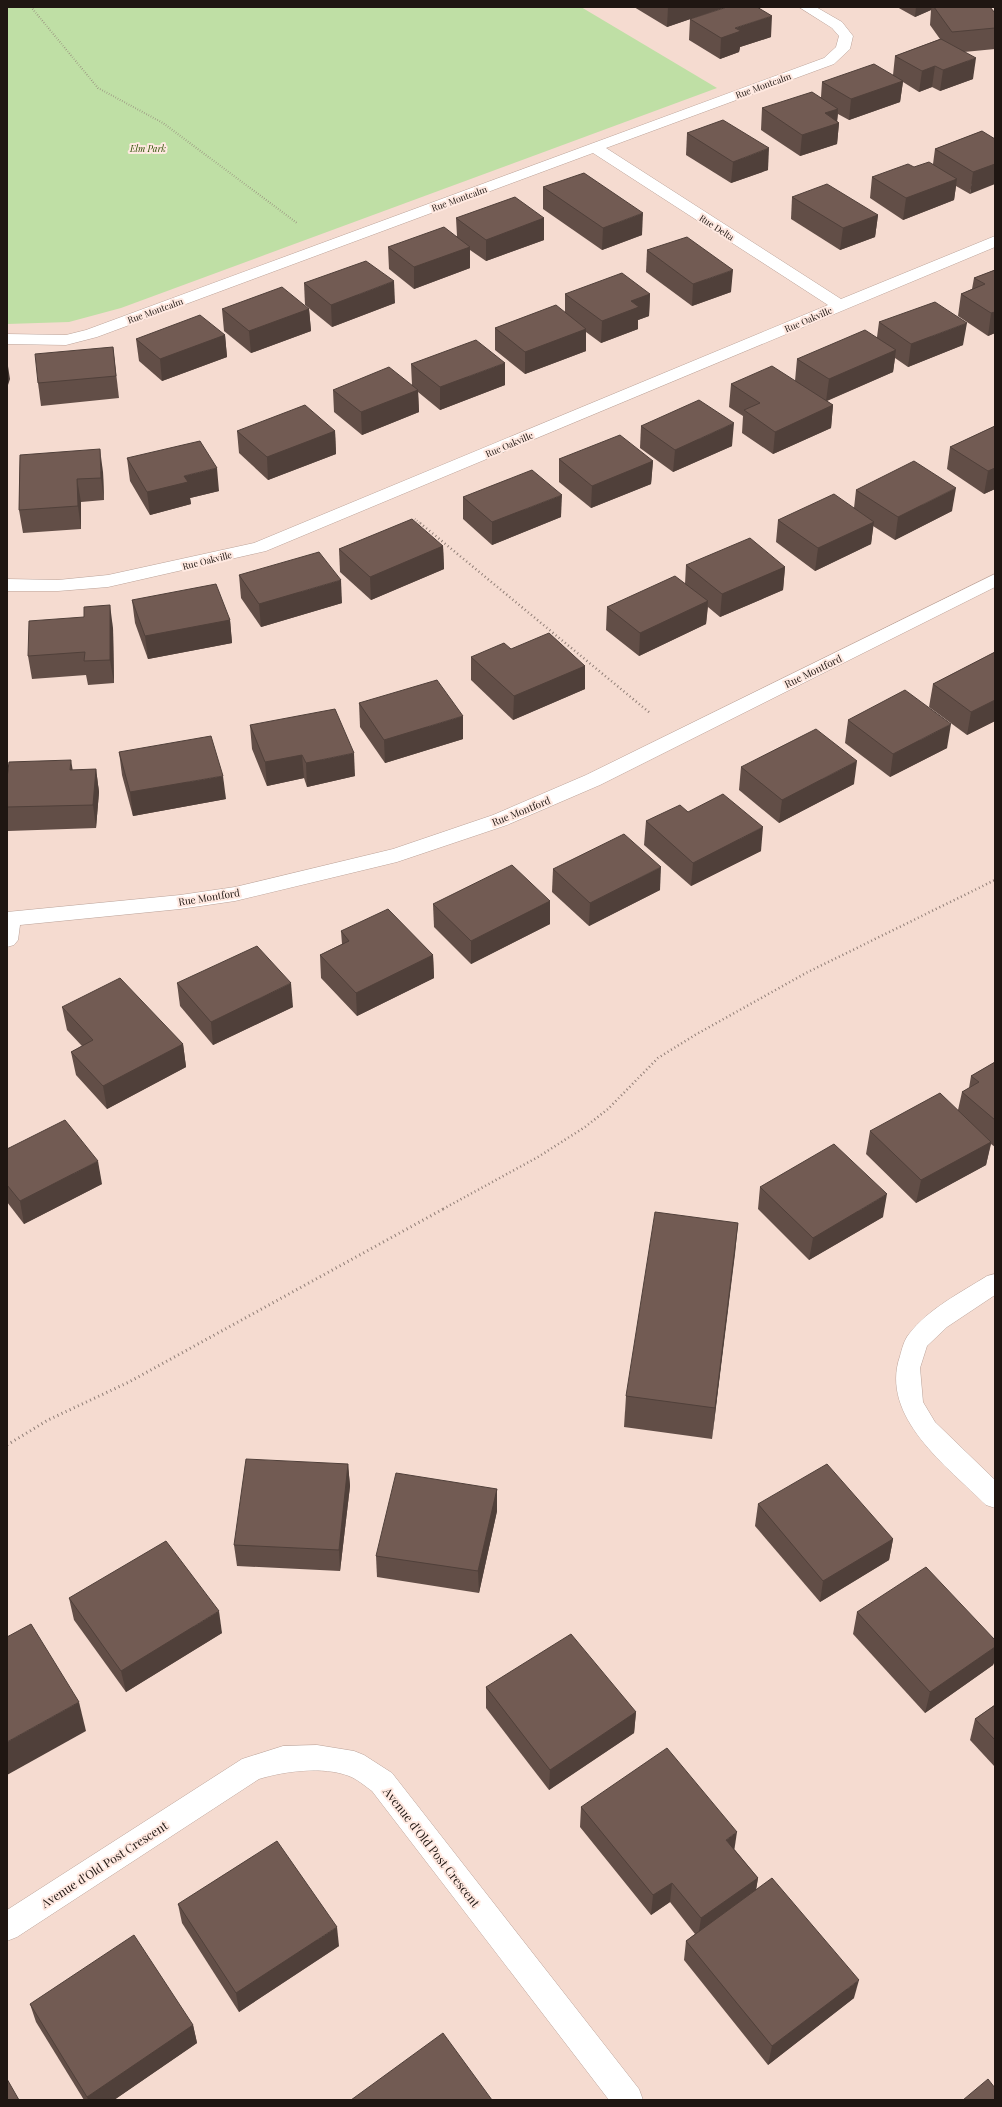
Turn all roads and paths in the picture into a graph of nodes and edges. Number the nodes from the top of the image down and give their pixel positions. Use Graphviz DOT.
graph roads {
  1 [pos="31,7"];
  2 [pos="806,7"];
  3 [pos="594,147"];
  4 [pos="995,241"];
  5 [pos="328,246"];
  6 [pos="840,306"];
  7 [pos="7,339"];
  8 [pos="386,496"];
  9 [pos="995,580"];
  10 [pos="7,585"];
  11 [pos="650,714"];
  12 [pos="995,880"];
  13 [pos="8,919"];
  14 [pos="7,940"];
  15 [pos="995,1284"];
  16 [pos="7,1445"];
  17 [pos="995,1497"];
  18 [pos="7,1927"];
  19 [pos="628,2100"];
  1 -- 5 [label="path"];
  2 -- 3 [label="street, Rue Montcalm"];
  3 -- 5 [label="street, Rue Montcalm"];
  3 -- 6 [label="street, Rue Delta"];
  4 -- 6 [label="street, Rue Oakville"];
  5 -- 7 [label="street, Rue Montcalm"];
  6 -- 8 [label="street, Rue Oakville"];
  8 -- 10 [label="street, Rue Oakville"];
  8 -- 11 [label="path"];
  9 -- 13 [label="street, Rue Montford"];
  12 -- 16 [label="path"];
  13 -- 14 [label="street"];
  15 -- 17 [label="street"];
  18 -- 19 [label="street, Avenue d'Old Post Crescent"];
}
